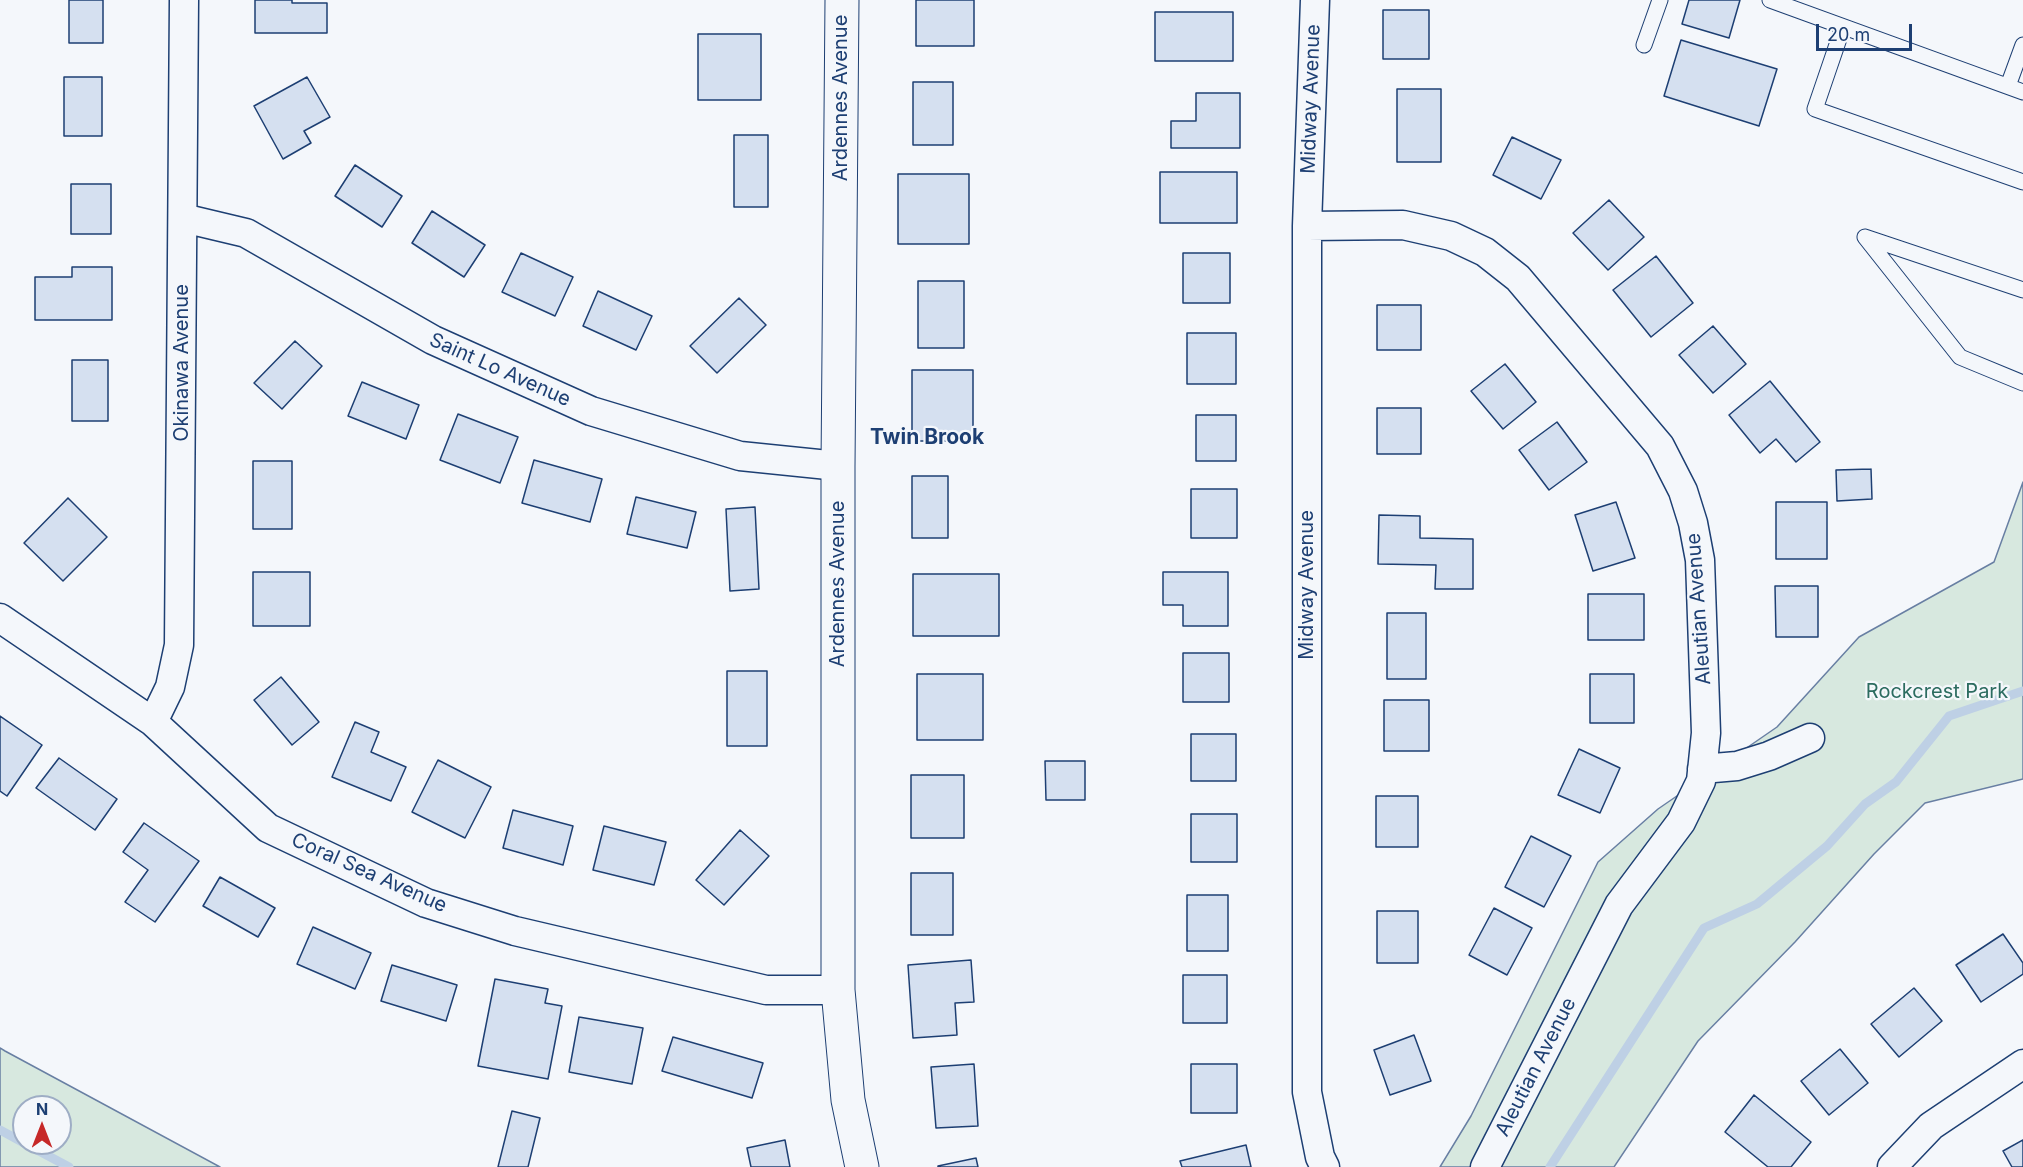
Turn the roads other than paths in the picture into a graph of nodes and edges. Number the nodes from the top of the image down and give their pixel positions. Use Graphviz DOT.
graph roads {
  1 [pos="184,0"];
  2 [pos="842,0"];
  3 [pos="1315,0"];
  4 [pos="1660,0"];
  5 [pos="1770,0"];
  6 [pos="1843,27"];
  7 [pos="1644,45"];
  8 [pos="2023,45"];
  9 [pos="2008,86"];
  10 [pos="2023,92"];
  11 [pos="2023,182"];
  12 [pos="183,218"];
  13 [pos="1307,226"];
  14 [pos="2023,290"];
  15 [pos="2023,382"];
  16 [pos="838,466"];
  17 [pos="0,618"];
  18 [pos="153,722"];
  19 [pos="1810,738"];
  20 [pos="1702,770"];
  21 [pos="838,990"];
  22 [pos="2023,1064"];
  23 [pos="862,1167"];
  24 [pos="1325,1167"];
  25 [pos="1485,1167"];
  26 [pos="1892,1167"];
  1 -- 12 [label="street, Okinawa Avenue"];
  2 -- 16 [label="street, Ardennes Avenue"];
  3 -- 13 [label="street, Midway Avenue"];
  4 -- 7 [label="lane"];
  5 -- 6 [label="lane"];
  6 -- 9 [label="lane"];
  6 -- 11 [label="lane"];
  8 -- 9 [label="lane"];
  9 -- 10 [label="lane"];
  12 -- 16 [label="street, Saint Lo Avenue"];
  12 -- 18 [label="street, Okinawa Avenue"];
  13 -- 20 [label="street, Aleutian Avenue"];
  13 -- 24 [label="street, Midway Avenue"];
  14 -- 15 [label="lane"];
  16 -- 21 [label="street, Ardennes Avenue"];
  17 -- 18 [label="street, Coral Sea Avenue"];
  18 -- 21 [label="street, Coral Sea Avenue"];
  19 -- 20 [label="street"];
  20 -- 25 [label="street, Aleutian Avenue"];
  21 -- 23 [label="street, Ardennes Avenue"];
  22 -- 26 [label="street"];
}
